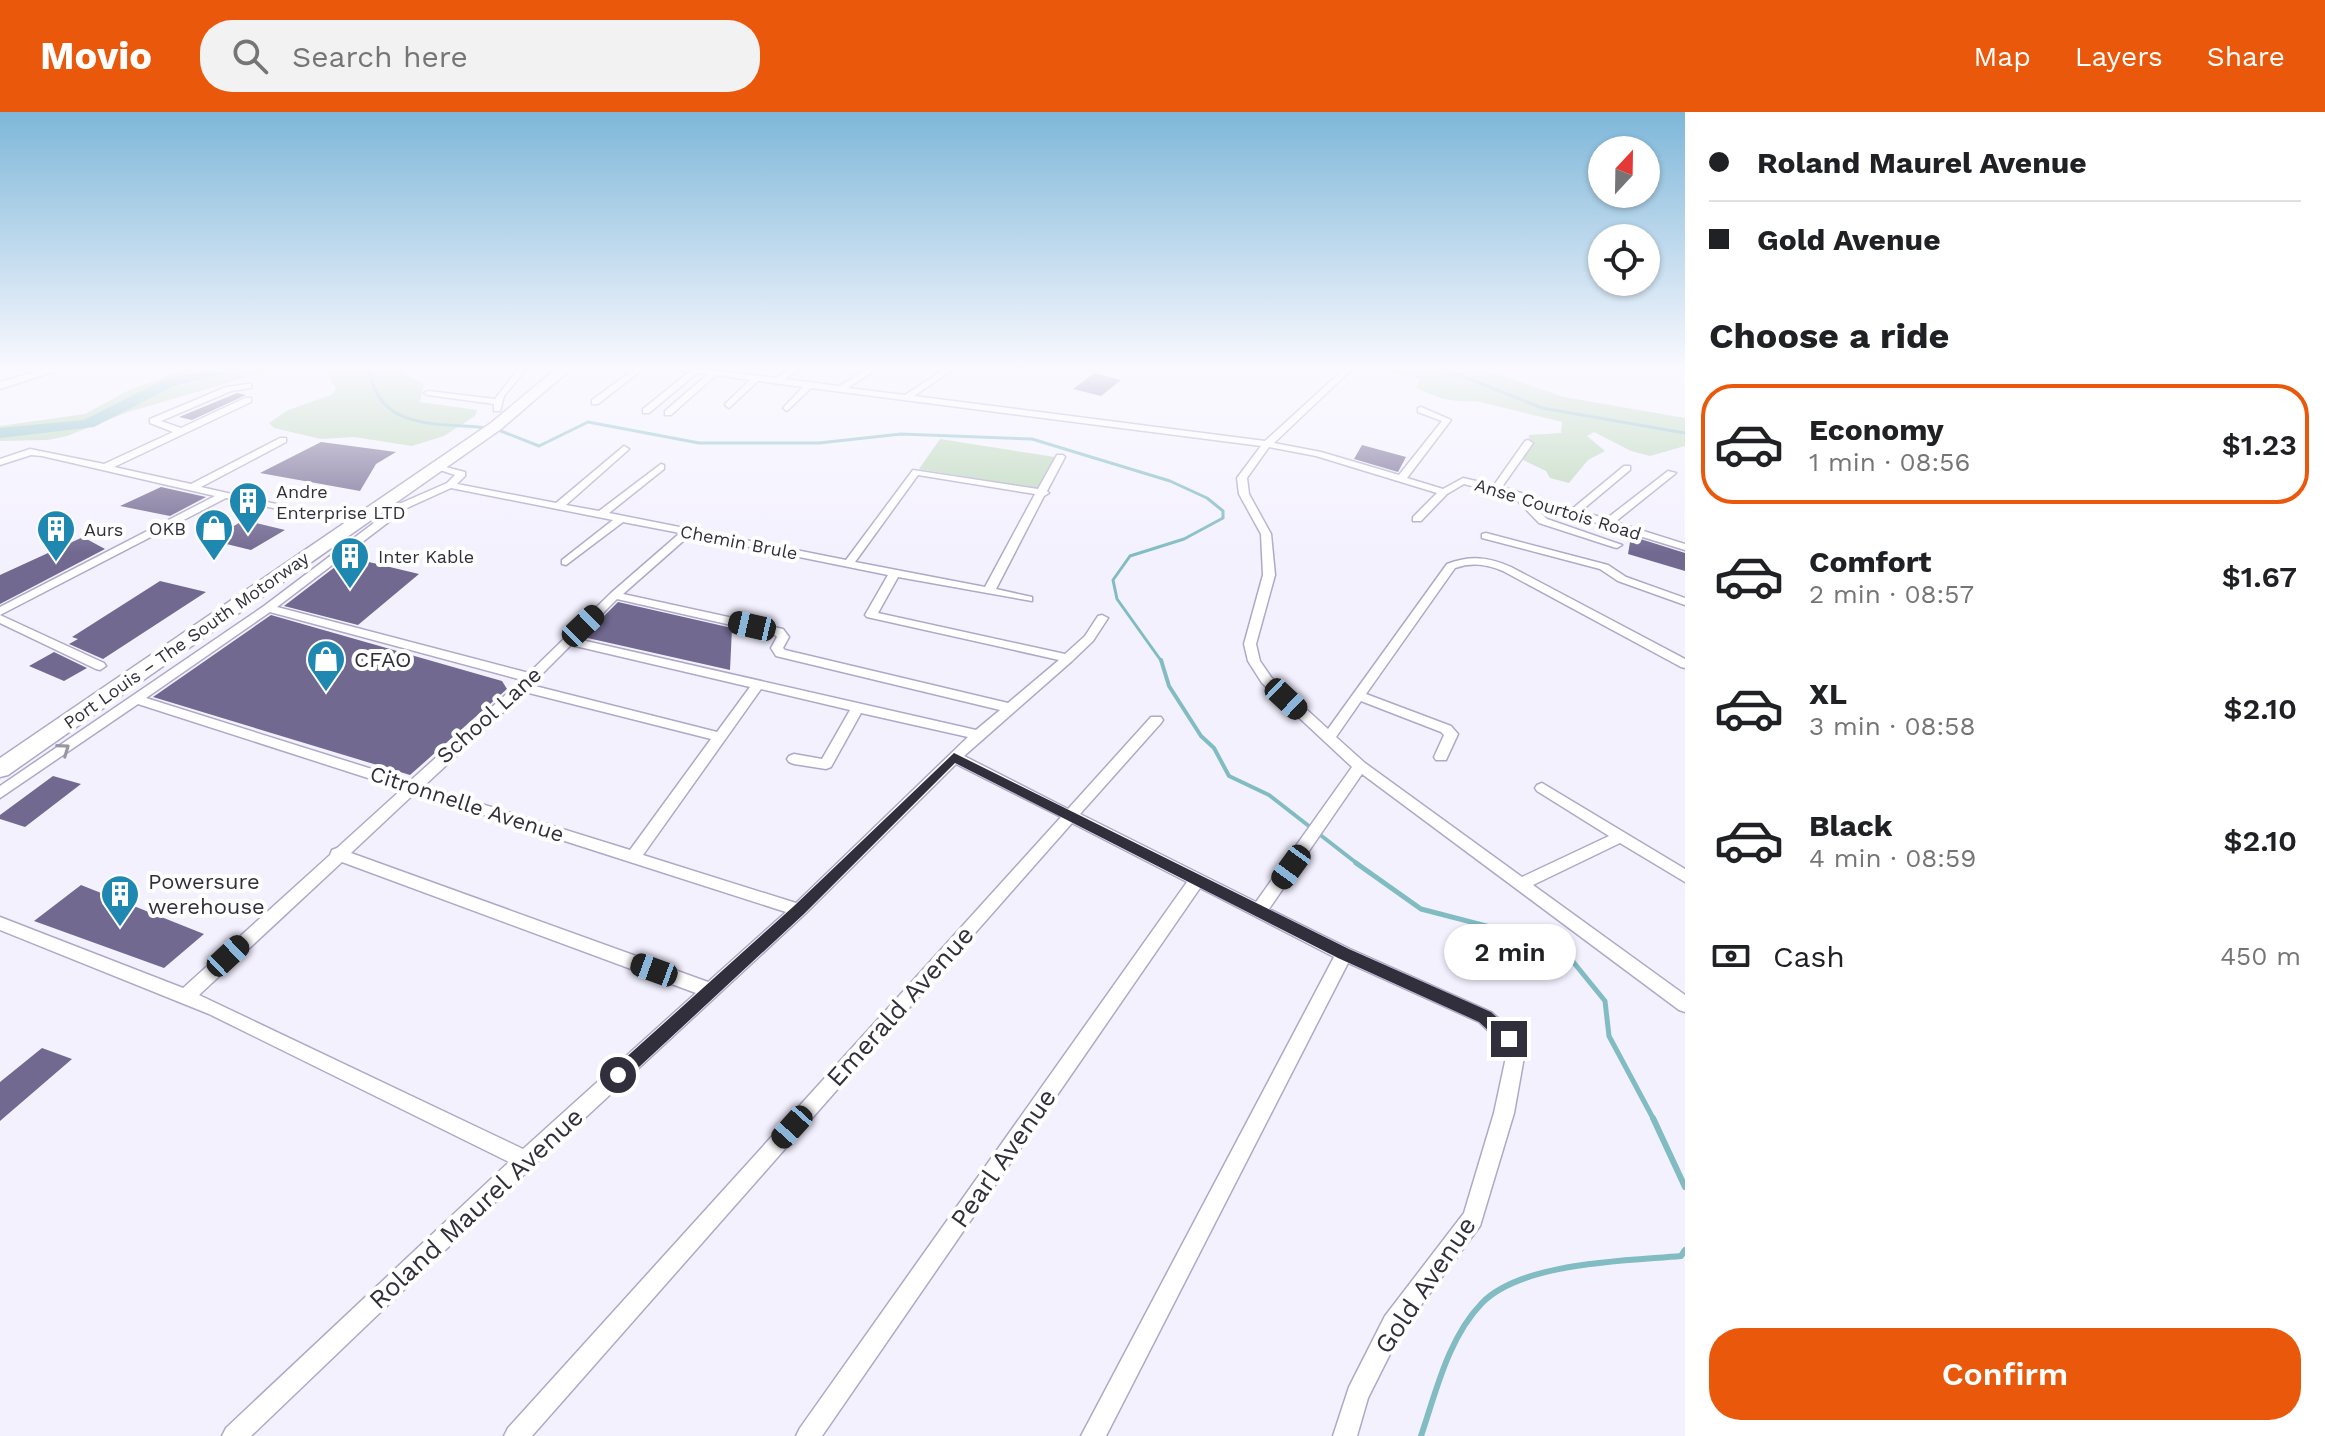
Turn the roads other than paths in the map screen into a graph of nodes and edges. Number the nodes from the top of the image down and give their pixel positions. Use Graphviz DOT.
graph roads {
  1 [pos="176,430"];
  2 [pos="187,430"];
  3 [pos="477,430"];
  4 [pos="1158,430"];
  5 [pos="1282,430"];
  6 [pos="1439,430"];
  7 [pos="182,432"];
  8 [pos="469,437"];
  9 [pos="283,440"];
  10 [pos="1528,443"];
  11 [pos="1267,444"];
  12 [pos="624,449"];
  13 [pos="1060,457"];
  14 [pos="0,462"];
  15 [pos="437,466"];
  16 [pos="106,467"];
  17 [pos="661,467"];
  18 [pos="1627,468"];
  19 [pos="1671,473"];
  20 [pos="1400,480"];
  21 [pos="450,485"];
  22 [pos="193,487"];
  23 [pos="1496,488"];
  24 [pos="1444,492"];
  25 [pos="1044,493"];
  26 [pos="224,495"];
  27 [pos="1516,495"];
  28 [pos="559,506"];
  29 [pos="1573,513"];
  30 [pos="601,515"];
  31 [pos="325,518"];
  32 [pos="621,519"];
  33 [pos="1417,519"];
  34 [pos="1606,524"];
  35 [pos="1626,530"];
  36 [pos="688,532"];
  37 [pos="1486,536"];
  38 [pos="1685,536"];
  39 [pos="1617,545"];
  40 [pos="1680,545"];
  41 [pos="566,562"];
  42 [pos="848,564"];
  43 [pos="1604,567"];
  44 [pos="895,573"];
  45 [pos="989,591"];
  46 [pos="615,595"];
  47 [pos="1028,599"];
  48 [pos="1685,602"];
  49 [pos="268,608"];
  50 [pos="0,612"];
  51 [pos="1102,618"];
  52 [pos="0,619"];
  53 [pos="568,641"];
  54 [pos="1068,658"];
  55 [pos="1685,664"];
  56 [pos="100,666"];
  57 [pos="527,682"];
  58 [pos="758,684"];
  59 [pos="1360,696"];
  60 [pos="135,699"];
  61 [pos="858,707"];
  62 [pos="1010,708"];
  63 [pos="1156,720"];
  64 [pos="977,735"];
  65 [pos="720,737"];
  66 [pos="1328,738"];
  67 [pos="0,753"];
  68 [pos="954,757"];
  69 [pos="1441,757"];
  70 [pos="794,759"];
  71 [pos="1360,766"];
  72 [pos="0,769"];
  73 [pos="410,786"];
  74 [pos="1542,788"];
  75 [pos="0,793"];
  76 [pos="1068,818"];
  77 [pos="1620,837"];
  78 [pos="337,854"];
  79 [pos="633,857"];
  80 [pos="1685,876"];
  81 [pos="1197,880"];
  82 [pos="1521,884"];
  83 [pos="799,910"];
  84 [pos="1259,910"];
  85 [pos="0,923"];
  86 [pos="1344,954"];
  87 [pos="711,991"];
  88 [pos="185,997"];
  89 [pos="1685,1005"];
  90 [pos="525,1160"];
  91 [pos="234,1436"];
  92 [pos="516,1436"];
  93 [pos="808,1436"];
  94 [pos="1093,1436"];
  95 [pos="1345,1436"];
  1 -- 7 [label="street"];
  2 -- 7 [label="street"];
  3 -- 8 [label="highway, Port Louis – The South Motorway"];
  4 -- 11 [label="street, Anse Courtois Road"];
  5 -- 11 [label="street"];
  6 -- 20 [label="street"];
  7 -- 16 [label="street"];
  8 -- 15 [label="highway, Port Louis – The South Motorway"];
  8 -- 67 [label="highway, Port Louis – The South Motorway"];
  9 -- 22 [label="street"];
  10 -- 23 [label="street"];
  11 -- 20 [label="street, Anse Courtois Road"];
  11 -- 66 [label="street"];
  12 -- 28 [label="street"];
  13 -- 25 [label="street"];
  14 -- 16 [label="street"];
  15 -- 21 [label="street"];
  15 -- 72 [label="highway, Port Louis – The South Motorway"];
  16 -- 22 [label="street"];
  17 -- 30 [label="street"];
  18 -- 29 [label="street"];
  19 -- 34 [label="street"];
  20 -- 24 [label="street, Anse Courtois Road"];
  21 -- 28 [label="street, Chemin Brule"];
  21 -- 49 [label="street"];
  22 -- 26 [label="street"];
  23 -- 24 [label="street, Anse Courtois Road"];
  23 -- 27 [label="street, Anse Courtois Road"];
  24 -- 33 [label="street"];
  25 -- 42 [label="street"];
  25 -- 45 [label="street"];
  26 -- 31 [label="street"];
  26 -- 50 [label="street"];
  27 -- 29 [label="street, Anse Courtois Road"];
  27 -- 39 [label="street"];
  28 -- 30 [label="street, Chemin Brule"];
  29 -- 34 [label="street, Anse Courtois Road"];
  30 -- 32 [label="street, Chemin Brule"];
  32 -- 36 [label="street, Chemin Brule"];
  32 -- 41 [label="street"];
  34 -- 35 [label="street, Anse Courtois Road"];
  35 -- 39 [label="street"];
  35 -- 40 [label="street, Anse Courtois Road"];
  36 -- 42 [label="street, Chemin Brule"];
  36 -- 46 [label="street, School Lane"];
  37 -- 43 [label="street"];
  38 -- 40 [label="street"];
  39 -- 43 [label="street"];
  42 -- 44 [label="street, Chemin Brule"];
  43 -- 48 [label="street"];
  44 -- 45 [label="street, Chemin Brule"];
  44 -- 54 [label="street"];
  45 -- 47 [label="street, Chemin Brule"];
  46 -- 53 [label="street, School Lane"];
  46 -- 62 [label="street"];
  49 -- 57 [label="street"];
  49 -- 60 [label="street"];
  51 -- 54 [label="street, Roland Maurel Avenue"];
  52 -- 56 [label="street"];
  53 -- 57 [label="street, School Lane"];
  53 -- 58 [label="street"];
  54 -- 62 [label="street, Roland Maurel Avenue"];
  55 -- 59 [label="street"];
  57 -- 65 [label="street"];
  57 -- 73 [label="street, School Lane"];
  58 -- 61 [label="street"];
  58 -- 65 [label="street"];
  59 -- 66 [label="street"];
  59 -- 69 [label="street"];
  60 -- 73 [label="street, Citronnelle Avenue"];
  75 -- 60 [label="street, one-way"];
  61 -- 64 [label="street"];
  61 -- 70 [label="street"];
  62 -- 64 [label="street, Roland Maurel Avenue"];
  63 -- 76 [label="street, Emerald Avenue"];
  64 -- 68 [label="street, Roland Maurel Avenue"];
  65 -- 79 [label="street"];
  66 -- 71 [label="street"];
  68 -- 76 [label="street, Gold Avenue"];
  68 -- 83 [label="street, Roland Maurel Avenue"];
  71 -- 82 [label="street"];
  71 -- 84 [label="street"];
  73 -- 78 [label="street, School Lane"];
  73 -- 79 [label="street, Citronnelle Avenue"];
  74 -- 77 [label="street"];
  76 -- 81 [label="street, Gold Avenue"];
  76 -- 92 [label="street, Emerald Avenue"];
  77 -- 80 [label="street"];
  77 -- 82 [label="street"];
  78 -- 87 [label="street"];
  78 -- 88 [label="street, School Lane"];
  79 -- 83 [label="street, Citronnelle Avenue"];
  81 -- 84 [label="street, Gold Avenue"];
  81 -- 93 [label="street, Pearl Avenue"];
  82 -- 89 [label="street"];
  83 -- 87 [label="street, Roland Maurel Avenue"];
  84 -- 86 [label="street, Gold Avenue"];
  85 -- 88 [label="street"];
  86 -- 94 [label="street"];
  86 -- 95 [label="street, Gold Avenue"];
  87 -- 90 [label="street, Roland Maurel Avenue"];
  88 -- 90 [label="street"];
  90 -- 91 [label="street, Roland Maurel Avenue"];
}
